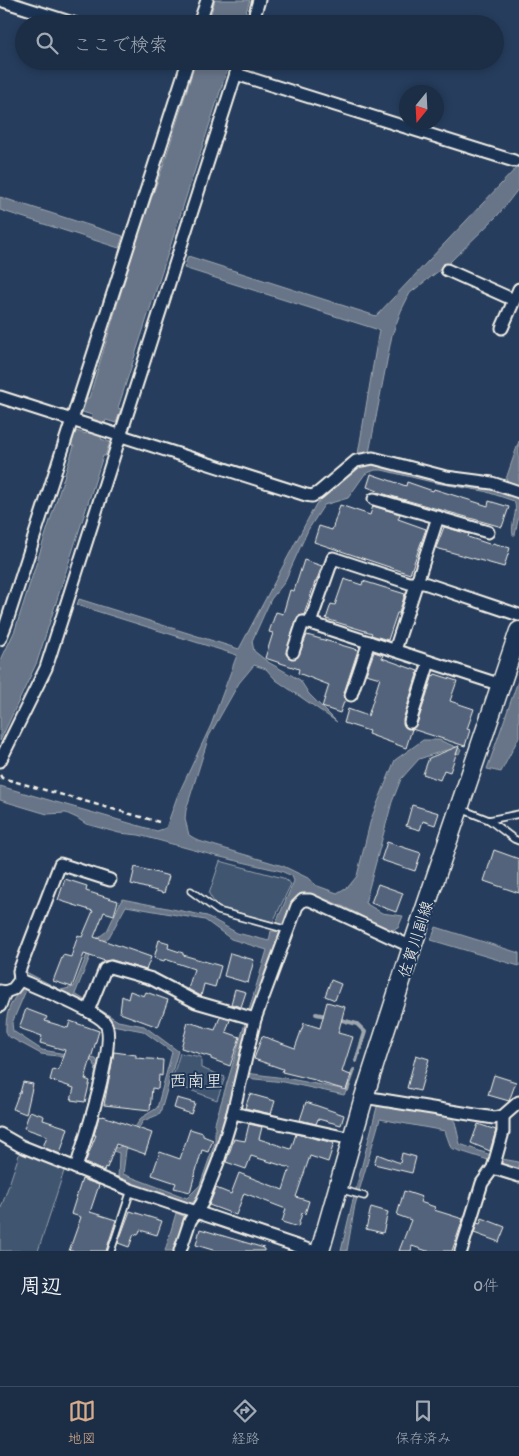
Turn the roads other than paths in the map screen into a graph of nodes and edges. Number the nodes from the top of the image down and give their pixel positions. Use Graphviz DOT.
graph roads {
  1 [pos="0,0"];
  2 [pos="207,0"];
  3 [pos="259,0"];
  4 [pos="48,15"];
  5 [pos="203,15"];
  6 [pos="255,15"];
  7 [pos="185,70"];
  8 [pos="237,70"];
  9 [pos="236,74"];
  10 [pos="514,161"];
  11 [pos="447,270"];
  12 [pos="517,295"];
  13 [pos="502,328"];
  14 [pos="0,397"];
  15 [pos="73,419"];
  16 [pos="121,435"];
  17 [pos="519,492"];
  18 [pos="374,499"];
  19 [pos="438,517"];
  20 [pos="488,532"];
  21 [pos="417,583"];
  22 [pos="519,615"];
  23 [pos="310,623"];
  24 [pos="519,631"];
  25 [pos="0,639"];
  26 [pos="369,642"];
  27 [pos="395,650"];
  28 [pos="293,652"];
  29 [pos="429,662"];
  30 [pos="501,685"];
  31 [pos="351,695"];
  32 [pos="410,722"];
  33 [pos="0,761"];
  34 [pos="459,808"];
  35 [pos="519,814"];
  36 [pos="489,820"];
  37 [pos="519,841"];
  38 [pos="110,880"];
  39 [pos="191,891"];
  40 [pos="288,930"];
  41 [pos="412,947"];
  42 [pos="20,980"];
  43 [pos="2,992"];
  44 [pos="0,1006"];
  45 [pos="89,1008"];
  46 [pos="249,1017"];
  47 [pos="364,1097"];
  48 [pos="519,1102"];
  49 [pos="233,1113"];
  50 [pos="503,1116"];
  51 [pos="0,1134"];
  52 [pos="352,1139"];
  53 [pos="76,1168"];
  54 [pos="493,1168"];
  55 [pos="519,1176"];
  56 [pos="131,1190"];
  57 [pos="345,1191"];
  58 [pos="364,1196"];
  59 [pos="196,1212"];
  60 [pos="111,1251"];
  61 [pos="180,1251"];
  62 [pos="312,1251"];
  63 [pos="320,1251"];
  64 [pos="461,1251"];
  1 -- 4 [label="street"];
  2 -- 5 [label="street"];
  3 -- 6 [label="street"];
  7 -- 15 [label="street"];
  8 -- 9 [label="street"];
  9 -- 10 [label="street"];
  9 -- 16 [label="street"];
  11 -- 12 [label="street"];
  12 -- 13 [label="street"];
  14 -- 15 [label="street"];
  15 -- 16 [label="street"];
  15 -- 25 [label="street"];
  16 -- 17 [label="street"];
  16 -- 33 [label="street"];
  18 -- 19 [label="street"];
  19 -- 20 [label="street"];
  19 -- 21 [label="street"];
  21 -- 22 [label="street"];
  21 -- 23 [label="street"];
  21 -- 27 [label="street"];
  23 -- 26 [label="street"];
  23 -- 28 [label="street"];
  24 -- 30 [label="main road, 佐賀川副線"];
  26 -- 27 [label="street"];
  26 -- 31 [label="street"];
  27 -- 29 [label="street"];
  29 -- 30 [label="street"];
  29 -- 32 [label="street"];
  30 -- 34 [label="main road, 佐賀川副線"];
  34 -- 36 [label="lane"];
  34 -- 41 [label="main road, 佐賀川副線"];
  35 -- 36 [label="lane"];
  36 -- 37 [label="lane"];
  38 -- 42 [label="street"];
  39 -- 40 [label="lane"];
  40 -- 41 [label="street"];
  40 -- 46 [label="street"];
  41 -- 47 [label="main road, 佐賀川副線"];
  42 -- 43 [label="street"];
  42 -- 45 [label="street"];
  43 -- 44 [label="street"];
  45 -- 46 [label="street"];
  45 -- 53 [label="street"];
  46 -- 49 [label="street"];
  47 -- 50 [label="street"];
  47 -- 52 [label="main road, 佐賀川副線"];
  48 -- 50 [label="street"];
  49 -- 52 [label="street"];
  49 -- 59 [label="street"];
  50 -- 54 [label="street"];
  51 -- 53 [label="street"];
  52 -- 57 [label="main road, 佐賀川副線"];
  53 -- 56 [label="street"];
  54 -- 55 [label="street"];
  54 -- 64 [label="street"];
  56 -- 59 [label="street"];
  56 -- 60 [label="lane"];
  57 -- 58 [label="lane"];
  57 -- 63 [label="main road, 佐賀川副線"];
  59 -- 61 [label="street"];
  59 -- 62 [label="street"];
}
